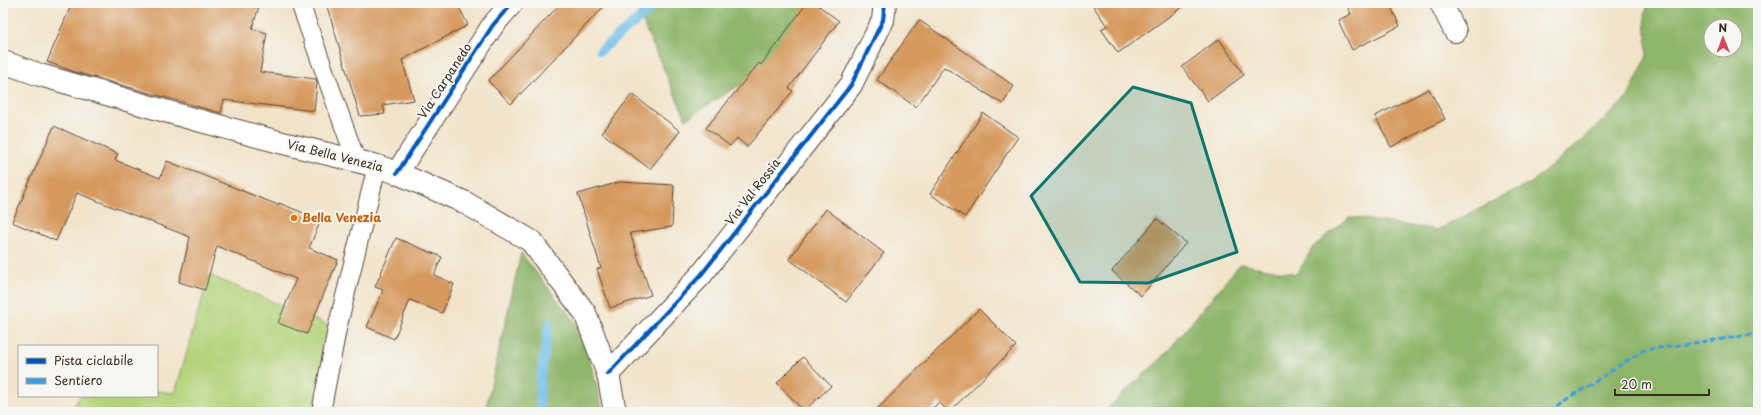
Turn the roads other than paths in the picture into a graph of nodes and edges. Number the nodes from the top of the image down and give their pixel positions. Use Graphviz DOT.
graph roads {
  1 [pos="300,3"];
  2 [pos="512,3"];
  3 [pos="885,3"];
  4 [pos="1440,3"];
  5 [pos="1455,31"];
  6 [pos="3,62"];
  7 [pos="356,160"];
  8 [pos="377,166"];
  9 [pos="398,173"];
  10 [pos="608,374"];
  11 [pos="322,412"];
  12 [pos="615,412"];
  1 -- 7 [label="lane"];
  2 -- 9 [label="main road, Via Carpanedo"];
  3 -- 10 [label="main road, Via Val Rossia"];
  4 -- 5 [label="main road"];
  6 -- 7 [label="main road, Via Bella Venezia"];
  7 -- 8 [label="main road, Via Bella Venezia"];
  8 -- 9 [label="main road, Via Bella Venezia"];
  8 -- 11 [label="lane"];
  9 -- 10 [label="main road, Via Bella Venezia"];
  10 -- 12 [label="main road, Via Bella Venezia"];
}
